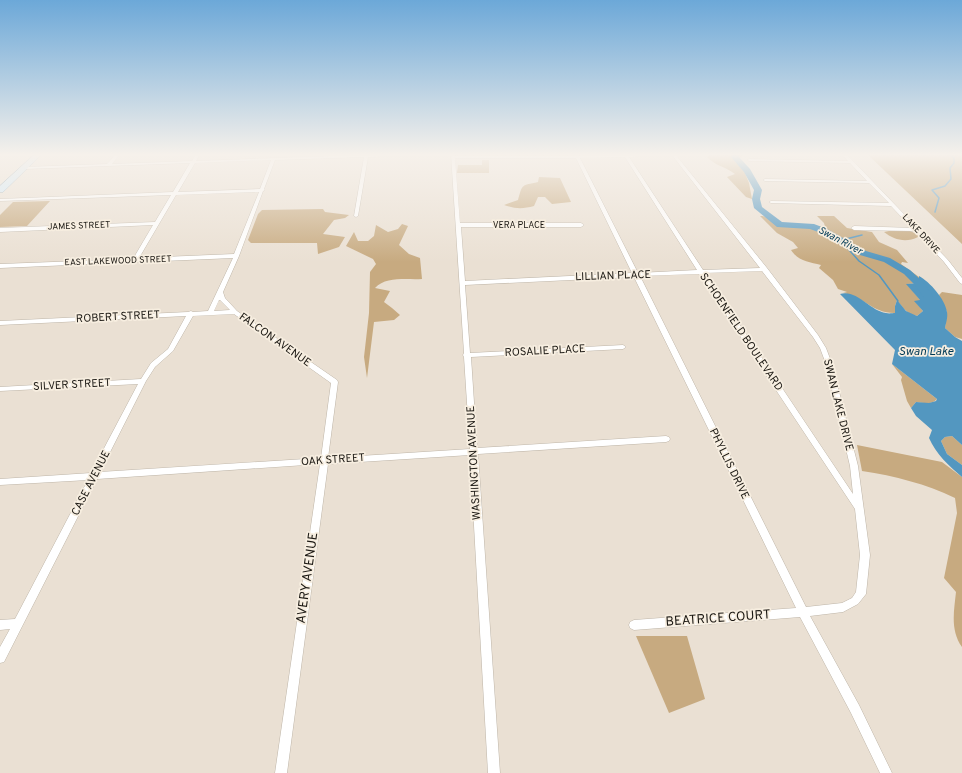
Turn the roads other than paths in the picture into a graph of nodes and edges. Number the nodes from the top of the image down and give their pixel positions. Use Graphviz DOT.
graph roads {
  1 [pos="178,190"];
  2 [pos="261,190"];
  3 [pos="263,190"];
  4 [pos="360,190"];
  5 [pos="456,190"];
  6 [pos="593,190"];
  7 [pos="648,190"];
  8 [pos="701,190"];
  9 [pos="878,190"];
  10 [pos="176,193"];
  11 [pos="0,200"];
  12 [pos="771,202"];
  13 [pos="892,205"];
  14 [pos="356,216"];
  15 [pos="158,223"];
  16 [pos="458,225"];
  17 [pos="581,225"];
  18 [pos="854,228"];
  19 [pos="0,230"];
  20 [pos="916,230"];
  21 [pos="236,256"];
  22 [pos="135,260"];
  23 [pos="0,266"];
  24 [pos="764,269"];
  25 [pos="701,272"];
  26 [pos="636,276"];
  27 [pos="962,282"];
  28 [pos="462,283"];
  29 [pos="220,292"];
  30 [pos="235,312"];
  31 [pos="191,313"];
  32 [pos="210,313"];
  33 [pos="0,323"];
  34 [pos="623,347"];
  35 [pos="466,355"];
  36 [pos="144,381"];
  37 [pos="335,382"];
  38 [pos="0,389"];
  39 [pos="666,439"];
  40 [pos="473,450"];
  41 [pos="325,460"];
  42 [pos="95,476"];
  43 [pos="0,482"];
  44 [pos="859,508"];
  45 [pos="803,612"];
  46 [pos="18,624"];
  47 [pos="0,625"];
  48 [pos="634,625"];
  49 [pos="0,658"];
  50 [pos="281,773"];
  51 [pos="494,773"];
  52 [pos="886,773"];
  1 -- 10 [label="street"];
  2 -- 10 [label="street"];
  3 -- 21 [label="street"];
  4 -- 14 [label="street"];
  5 -- 16 [label="street, WASHINGTON AVENUE"];
  6 -- 26 [label="street, PHYLLIS DRIVE"];
  7 -- 25 [label="street, SCHOENFIELD BOULEVARD"];
  8 -- 24 [label="street, SWAN LAKE DRIVE"];
  9 -- 13 [label="street, LAKE DRIVE"];
  10 -- 11 [label="street"];
  10 -- 15 [label="street"];
  12 -- 13 [label="street"];
  13 -- 20 [label="street, LAKE DRIVE"];
  15 -- 19 [label="street, JAMES STREET"];
  15 -- 22 [label="street"];
  16 -- 17 [label="street, VERA PLACE"];
  16 -- 28 [label="street, WASHINGTON AVENUE"];
  18 -- 20 [label="street"];
  20 -- 27 [label="street, LAKE DRIVE"];
  21 -- 22 [label="street, EAST LAKEWOOD STREET"];
  21 -- 29 [label="street"];
  22 -- 23 [label="street, EAST LAKEWOOD STREET"];
  24 -- 25 [label="street, LILLIAN PLACE"];
  24 -- 44 [label="street, SWAN LAKE DRIVE"];
  25 -- 26 [label="street, LILLIAN PLACE"];
  25 -- 44 [label="street, SCHOENFIELD BOULEVARD"];
  26 -- 28 [label="street, LILLIAN PLACE"];
  26 -- 45 [label="street, PHYLLIS DRIVE"];
  28 -- 35 [label="street, WASHINGTON AVENUE"];
  29 -- 30 [label="street, FALCON AVENUE"];
  29 -- 32 [label="street"];
  30 -- 32 [label="street, ROBERT STREET"];
  30 -- 37 [label="street, FALCON AVENUE"];
  31 -- 32 [label="street, ROBERT STREET"];
  31 -- 33 [label="street, ROBERT STREET"];
  31 -- 36 [label="street, CASE AVENUE"];
  34 -- 35 [label="street, ROSALIE PLACE"];
  35 -- 40 [label="street, WASHINGTON AVENUE"];
  36 -- 38 [label="street, SILVER STREET"];
  36 -- 42 [label="street, CASE AVENUE"];
  37 -- 41 [label="street, AVERY AVENUE"];
  39 -- 40 [label="street, OAK STREET"];
  40 -- 41 [label="street, OAK STREET"];
  40 -- 51 [label="street, WASHINGTON AVENUE"];
  41 -- 42 [label="street, OAK STREET"];
  41 -- 50 [label="street, AVERY AVENUE"];
  42 -- 43 [label="street, OAK STREET"];
  42 -- 46 [label="street, CASE AVENUE"];
  44 -- 45 [label="street, SWAN LAKE DRIVE"];
  45 -- 48 [label="street, BEATRICE COURT"];
  45 -- 52 [label="street, PHYLLIS DRIVE"];
  46 -- 47 [label="street"];
  46 -- 49 [label="street, CASE AVENUE"];
}
